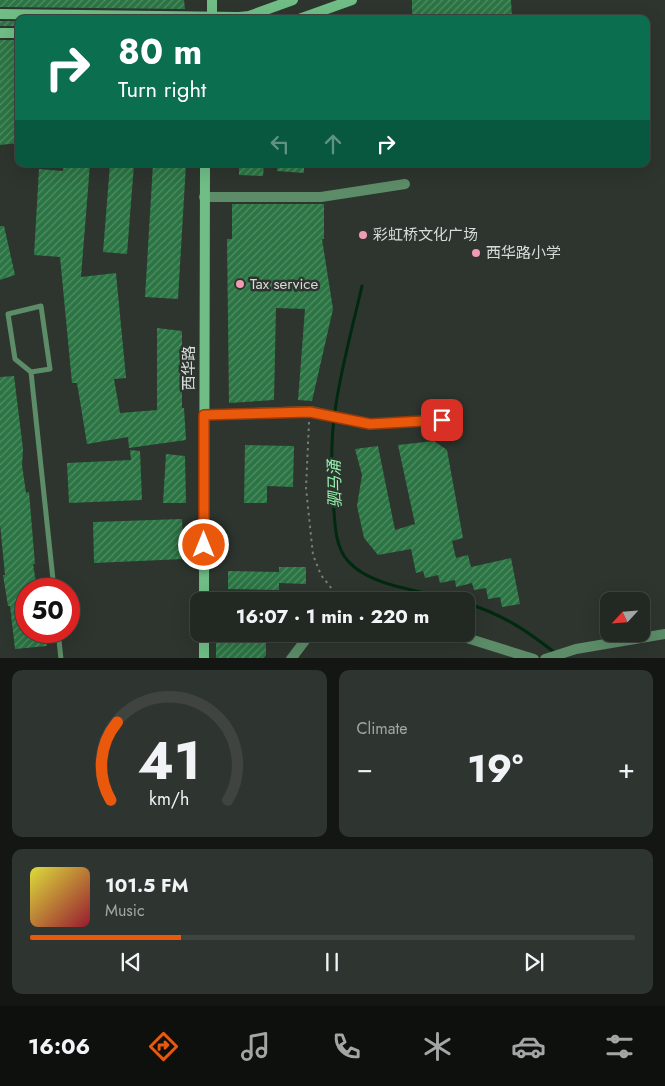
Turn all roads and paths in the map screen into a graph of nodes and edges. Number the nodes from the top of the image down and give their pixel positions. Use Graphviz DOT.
graph roads {
  1 [pos="212,0"];
  2 [pos="293,0"];
  3 [pos="352,0"];
  4 [pos="0,14"];
  5 [pos="71,15"];
  6 [pos="212,15"];
  7 [pos="254,15"];
  8 [pos="310,15"];
  9 [pos="0,33"];
  10 [pos="15,33"];
  11 [pos="204,167"];
  12 [pos="405,184"];
  13 [pos="204,197"];
  14 [pos="31,372"];
  15 [pos="310,412"];
  16 [pos="204,415"];
  17 [pos="442,420"];
  18 [pos="53,578"];
  19 [pos="204,592"];
  20 [pos="332,592"];
  21 [pos="665,634"];
  22 [pos="475,640"];
  23 [pos="204,642"];
  24 [pos="304,642"];
  25 [pos="59,643"];
  26 [pos="61,658"];
  27 [pos="204,658"];
  28 [pos="291,658"];
  29 [pos="534,658"];
  30 [pos="545,658"];
  1 -- 6 [label="main road"];
  2 -- 7 [label="main road"];
  3 -- 8 [label="main road"];
  4 -- 5 [label="main road"];
  9 -- 10 [label="main road"];
  11 -- 13 [label="main road, 西华路"];
  12 -- 13 [label="street"];
  13 -- 16 [label="main road, 西华路"];
  14 -- 14 [label="lane"];
  14 -- 18 [label="lane"];
  15 -- 16 [label="street"];
  15 -- 17 [label="street"];
  15 -- 20 [label="path"];
  16 -- 19 [label="main road, 西华路"];
  21 -- 30 [label="street"];
  22 -- 29 [label="street"];
  23 -- 27 [label="main road"];
  24 -- 28 [label="street"];
  25 -- 26 [label="lane"];
}
